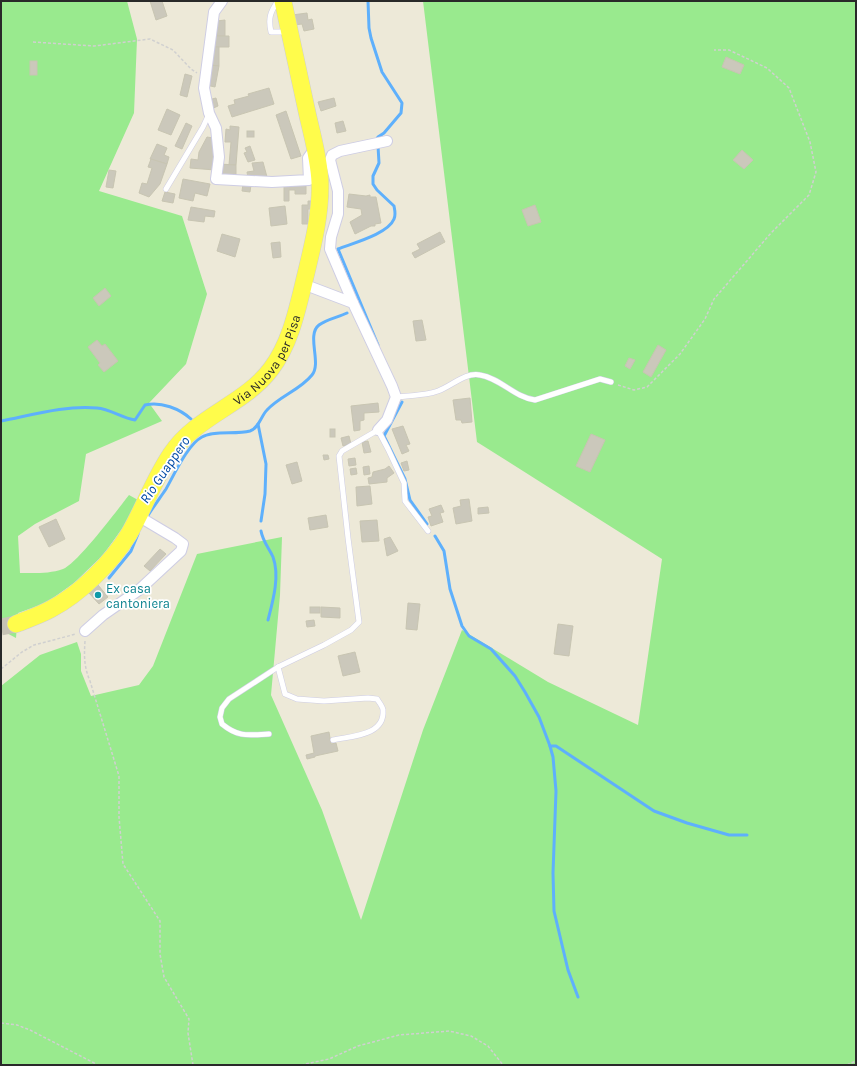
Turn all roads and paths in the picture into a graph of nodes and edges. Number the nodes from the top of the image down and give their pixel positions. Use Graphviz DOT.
graph roads {
  1 [pos="222,1"];
  2 [pos="278,1"];
  3 [pos="283,1"];
  4 [pos="290,32"];
  5 [pos="33,42"];
  6 [pos="714,50"];
  7 [pos="205,79"];
  8 [pos="209,113"];
  9 [pos="387,142"];
  10 [pos="315,148"];
  11 [pos="166,189"];
  12 [pos="303,284"];
  13 [pos="353,303"];
  14 [pos="611,382"];
  15 [pos="396,398"];
  16 [pos="378,430"];
  17 [pos="138,516"];
  18 [pos="428,531"];
  19 [pos="16,624"];
  20 [pos="85,631"];
  21 [pos="278,667"];
  22 [pos="1,669"];
  23 [pos="270,734"];
  24 [pos="333,740"];
  25 [pos="1,1023"];
  26 [pos="856,1061"];
  27 [pos="98,1065"];
  28 [pos="194,1065"];
  29 [pos="301,1065"];
  30 [pos="504,1065"];
  31 [pos="847,1065"];
  1 -- 7 [label="street"];
  2 -- 4 [label="lane"];
  3 -- 4 [label="main road, Via Nuova per Pisa"];
  4 -- 10 [label="main road, Via Nuova per Pisa"];
  5 -- 7 [label="path"];
  6 -- 14 [label="path"];
  7 -- 8 [label="street"];
  8 -- 10 [label="street"];
  8 -- 11 [label="lane"];
  9 -- 13 [label="street"];
  10 -- 12 [label="main road, Via Nuova per Pisa"];
  12 -- 13 [label="street"];
  12 -- 17 [label="main road, Via Nuova per Pisa"];
  13 -- 15 [label="street"];
  14 -- 15 [label="lane"];
  15 -- 16 [label="street"];
  16 -- 18 [label="lane"];
  16 -- 21 [label="lane"];
  17 -- 19 [label="main road, Via Nuova per Pisa"];
  17 -- 20 [label="street"];
  20 -- 22 [label="path"];
  20 -- 28 [label="path"];
  21 -- 23 [label="lane"];
  21 -- 24 [label="lane"];
  25 -- 27 [label="path"];
  26 -- 31 [label="path"];
  29 -- 30 [label="path"];
}
